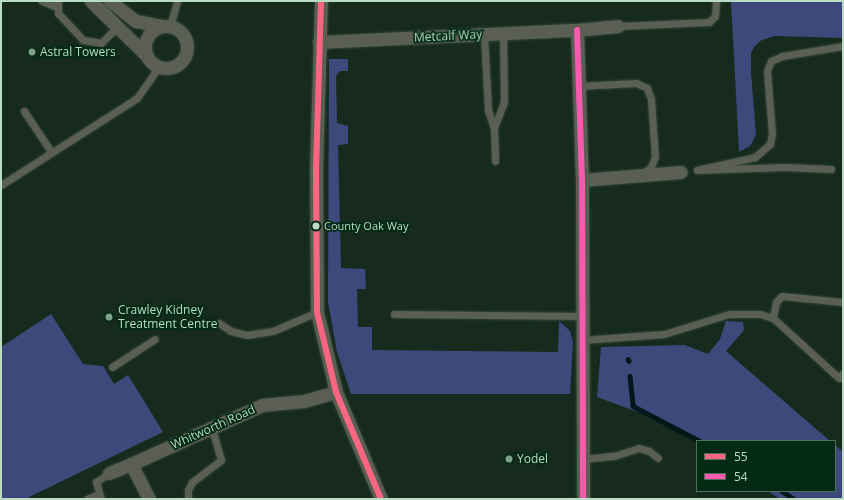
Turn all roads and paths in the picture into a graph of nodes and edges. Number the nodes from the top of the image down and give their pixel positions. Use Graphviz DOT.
graph roads {
  1 [pos="42,1"];
  2 [pos="91,1"];
  3 [pos="110,1"];
  4 [pos="177,1"];
  5 [pos="321,1"];
  6 [pos="716,1"];
  7 [pos="57,4"];
  8 [pos="166,26"];
  9 [pos="618,26"];
  10 [pos="117,27"];
  11 [pos="577,30"];
  12 [pos="503,34"];
  13 [pos="484,35"];
  14 [pos="319,42"];
  15 [pos="843,46"];
  16 [pos="146,55"];
  17 [pos="159,67"];
  18 [pos="578,86"];
  19 [pos="24,111"];
  20 [pos="494,128"];
  21 [pos="52,154"];
  22 [pos="495,161"];
  23 [pos="831,169"];
  24 [pos="697,170"];
  25 [pos="681,172"];
  26 [pos="629,177"];
  27 [pos="582,180"];
  28 [pos="1,185"];
  29 [pos="843,302"];
  30 [pos="317,312"];
  31 [pos="394,314"];
  32 [pos="583,316"];
  33 [pos="773,318"];
  34 [pos="219,323"];
  35 [pos="155,339"];
  36 [pos="582,340"];
  37 [pos="112,367"];
  38 [pos="842,377"];
  39 [pos="336,392"];
  40 [pos="212,428"];
  41 [pos="658,458"];
  42 [pos="583,459"];
  43 [pos="131,464"];
  44 [pos="109,473"];
  45 [pos="100,496"];
  46 [pos="87,499"];
  47 [pos="149,499"];
  48 [pos="188,499"];
  49 [pos="381,499"];
  50 [pos="583,499"];
  1 -- 7 [label="lane"];
  2 -- 10 [label="street"];
  3 -- 8 [label="street"];
  4 -- 8 [label="lane"];
  5 -- 14 [label="street"];
  6 -- 9 [label="lane"];
  7 -- 10 [label="lane"];
  8 -- 16 [label="street"];
  8 -- 17 [label="street"];
  9 -- 11 [label="street, Metcalf Way"];
  10 -- 16 [label="street"];
  11 -- 12 [label="street, Metcalf Way"];
  11 -- 18 [label="street"];
  12 -- 13 [label="street, Metcalf Way"];
  12 -- 20 [label="lane"];
  13 -- 14 [label="street, Metcalf Way"];
  13 -- 20 [label="lane"];
  14 -- 30 [label="street"];
  15 -- 24 [label="lane"];
  16 -- 17 [label="street"];
  17 -- 21 [label="lane"];
  18 -- 26 [label="lane"];
  18 -- 27 [label="street"];
  19 -- 21 [label="lane"];
  20 -- 22 [label="lane"];
  21 -- 28 [label="lane"];
  23 -- 24 [label="lane"];
  24 -- 25 [label="lane"];
  25 -- 26 [label="street"];
  26 -- 27 [label="street"];
  27 -- 32 [label="street"];
  29 -- 33 [label="lane"];
  30 -- 34 [label="lane"];
  30 -- 39 [label="street"];
  31 -- 32 [label="lane"];
  32 -- 36 [label="street"];
  33 -- 36 [label="lane"];
  33 -- 38 [label="lane"];
  35 -- 37 [label="lane"];
  36 -- 42 [label="street"];
  39 -- 40 [label="street, Whitworth Road"];
  39 -- 49 [label="street"];
  40 -- 43 [label="street, Whitworth Road"];
  40 -- 48 [label="lane"];
  41 -- 42 [label="lane"];
  42 -- 50 [label="street"];
  43 -- 44 [label="street, Whitworth Road"];
  43 -- 47 [label="street"];
  44 -- 45 [label="lane"];
  45 -- 46 [label="lane"];
}
